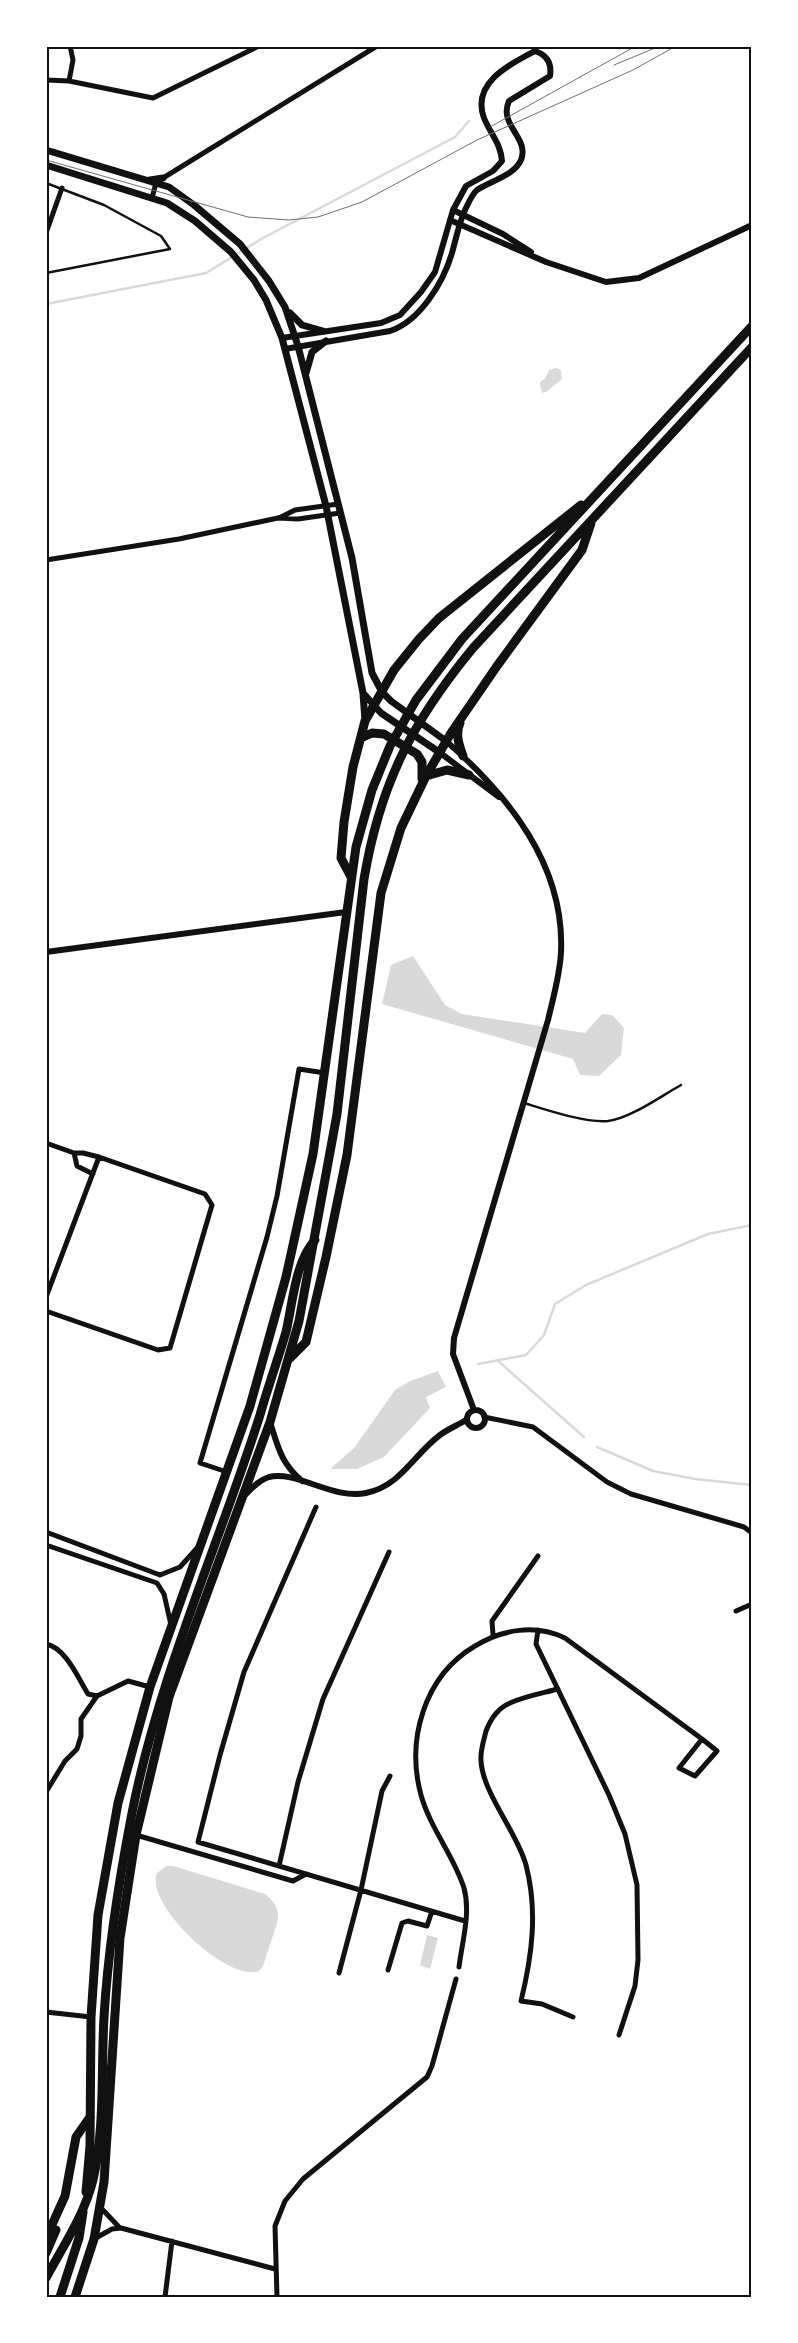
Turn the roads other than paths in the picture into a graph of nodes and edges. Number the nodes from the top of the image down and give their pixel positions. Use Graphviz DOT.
graph roads {
  1 [pos="70,46"];
  2 [pos="259,46"];
  3 [pos="377,46"];
  4 [pos="46,80"];
  5 [pos="69,81"];
  6 [pos="46,150"];
  7 [pos="46,165"];
  8 [pos="165,176"];
  9 [pos="145,179"];
  10 [pos="46,183"];
  11 [pos="156,183"];
  12 [pos="167,187"];
  13 [pos="62,188"];
  14 [pos="152,198"];
  15 [pos="453,210"];
  16 [pos="464,214"];
  17 [pos="450,220"];
  18 [pos="460,225"];
  19 [pos="752,225"];
  20 [pos="46,233"];
  21 [pos="546,262"];
  22 [pos="46,273"];
  23 [pos="284,307"];
  24 [pos="752,326"];
  25 [pos="323,331"];
  26 [pos="295,336"];
  27 [pos="282,338"];
  28 [pos="326,341"];
  29 [pos="298,346"];
  30 [pos="752,347"];
  31 [pos="284,349"];
  32 [pos="306,378"];
  33 [pos="606,484"];
  34 [pos="338,504"];
  35 [pos="326,506"];
  36 [pos="340,513"];
  37 [pos="328,516"];
  38 [pos="278,518"];
  39 [pos="592,521"];
  40 [pos="46,560"];
  41 [pos="382,692"];
  42 [pos="363,693"];
  43 [pos="374,706"];
  44 [pos="465,711"];
  45 [pos="365,721"];
  46 [pos="361,738"];
  47 [pos="446,741"];
  48 [pos="439,752"];
  49 [pos="463,756"];
  50 [pos="470,775"];
  51 [pos="424,780"];
  52 [pos="502,798"];
  53 [pos="351,877"];
  54 [pos="346,912"];
  55 [pos="46,952"];
  56 [pos="326,1073"];
  57 [pos="681,1084"];
  58 [pos="523,1102"];
  59 [pos="46,1143"];
  60 [pos="74,1153"];
  61 [pos="98,1157"];
  62 [pos="93,1174"];
  63 [pos="315,1240"];
  64 [pos="46,1297"];
  65 [pos="46,1311"];
  66 [pos="290,1358"];
  67 [pos="474,1410"];
  68 [pos="484,1417"];
  69 [pos="466,1420"];
  70 [pos="270,1422"];
  71 [pos="227,1472"];
  72 [pos="303,1482"];
  73 [pos="242,1497"];
  74 [pos="316,1507"];
  75 [pos="46,1532"];
  76 [pos="752,1533"];
  77 [pos="200,1544"];
  78 [pos="46,1545"];
  79 [pos="389,1552"];
  80 [pos="538,1556"];
  81 [pos="752,1604"];
  82 [pos="736,1611"];
  83 [pos="171,1625"];
  84 [pos="538,1630"];
  85 [pos="493,1635"];
  86 [pos="46,1644"];
  87 [pos="150,1687"];
  88 [pos="558,1689"];
  89 [pos="97,1696"];
  90 [pos="702,1739"];
  91 [pos="390,1776"];
  92 [pos="46,1792"];
  93 [pos="136,1835"];
  94 [pos="279,1866"];
  95 [pos="306,1874"];
  96 [pos="361,1890"];
  97 [pos="432,1911"];
  98 [pos="465,1921"];
  99 [pos="459,1967"];
  100 [pos="388,1970"];
  101 [pos="339,1973"];
  102 [pos="456,1980"];
  103 [pos="46,2012"];
  104 [pos="91,2017"];
  105 [pos="573,2017"];
  106 [pos="620,2035"];
  107 [pos="90,2117"];
  108 [pos="65,2196"];
  109 [pos="100,2206"];
  110 [pos="120,2228"];
  111 [pos="46,2238"];
  112 [pos="94,2239"];
  113 [pos="172,2241"];
  114 [pos="46,2253"];
  115 [pos="275,2269"];
  116 [pos="46,2278"];
  117 [pos="60,2297"];
  118 [pos="74,2297"];
  119 [pos="165,2297"];
  120 [pos="276,2297"];
  1 -- 5 [label="street"];
  2 -- 5 [label="street"];
  3 -- 8 [label="street"];
  4 -- 5 [label="street"];
  6 -- 9 [label="main road"];
  7 -- 14 [label="main road"];
  8 -- 9 [label="main road"];
  8 -- 11 [label="street"];
  8 -- 12 [label="main road"];
  9 -- 11 [label="main road"];
  10 -- 13 [label="lane"];
  11 -- 12 [label="main road"];
  11 -- 14 [label="street"];
  12 -- 23 [label="main road"];
  13 -- 20 [label="street"];
  13 -- 22 [label="lane"];
  14 -- 27 [label="main road"];
  15 -- 16 [label="street"];
  15 -- 16 [label="street"];
  15 -- 17 [label="street"];
  16 -- 18 [label="street"];
  16 -- 21 [label="street"];
  17 -- 18 [label="street"];
  17 -- 25 [label="street"];
  18 -- 21 [label="street"];
  18 -- 28 [label="street"];
  19 -- 21 [label="street"];
  23 -- 25 [label="main road"];
  23 -- 26 [label="main road"];
  24 -- 33 [label="highway"];
  25 -- 26 [label="street"];
  26 -- 27 [label="street"];
  26 -- 29 [label="main road"];
  27 -- 31 [label="main road"];
  28 -- 29 [label="street"];
  28 -- 32 [label="main road"];
  29 -- 31 [label="street"];
  29 -- 32 [label="main road"];
  30 -- 39 [label="highway"];
  31 -- 35 [label="main road"];
  32 -- 34 [label="main road"];
  33 -- 41 [label="highway"];
  33 -- 53 [label="highway"];
  34 -- 35 [label="street"];
  34 -- 36 [label="main road"];
  35 -- 37 [label="main road"];
  35 -- 38 [label="street"];
  36 -- 37 [label="street"];
  36 -- 41 [label="main road"];
  37 -- 38 [label="street"];
  37 -- 42 [label="main road"];
  38 -- 40 [label="street"];
  39 -- 44 [label="highway"];
  39 -- 63 [label="highway"];
  41 -- 43 [label="highway"];
  41 -- 47 [label="main road"];
  42 -- 43 [label="main road"];
  42 -- 45 [label="main road"];
  43 -- 45 [label="highway"];
  43 -- 48 [label="main road"];
  44 -- 47 [label="highway"];
  44 -- 49 [label="highway"];
  45 -- 46 [label="highway"];
  46 -- 51 [label="highway"];
  46 -- 53 [label="highway"];
  47 -- 48 [label="highway"];
  47 -- 49 [label="street"];
  48 -- 50 [label="street"];
  48 -- 51 [label="highway"];
  49 -- 52 [label="street"];
  50 -- 51 [label="highway"];
  50 -- 52 [label="street"];
  51 -- 66 [label="highway"];
  52 -- 58 [label="street"];
  53 -- 54 [label="highway"];
  54 -- 55 [label="street"];
  54 -- 56 [label="highway"];
  56 -- 71 [label="highway"];
  56 -- 71 [label="street"];
  57 -- 58 [label="lane"];
  58 -- 67 [label="street"];
  59 -- 60 [label="street"];
  60 -- 61 [label="street"];
  60 -- 62 [label="street"];
  61 -- 62 [label="street"];
  61 -- 65 [label="street"];
  62 -- 64 [label="street"];
  63 -- 66 [label="highway"];
  63 -- 116 [label="highway"];
  66 -- 70 [label="highway"];
  67 -- 68 [label="street"];
  67 -- 69 [label="street"];
  68 -- 69 [label="street"];
  68 -- 76 [label="street"];
  69 -- 72 [label="street"];
  70 -- 72 [label="street"];
  70 -- 73 [label="highway"];
  71 -- 77 [label="highway"];
  72 -- 73 [label="street"];
  73 -- 93 [label="highway"];
  74 -- 94 [label="street"];
  75 -- 77 [label="street"];
  77 -- 83 [label="highway"];
  78 -- 83 [label="street"];
  79 -- 94 [label="street"];
  80 -- 85 [label="street"];
  81 -- 82 [label="street"];
  83 -- 87 [label="highway"];
  84 -- 85 [label="street"];
  84 -- 88 [label="street"];
  84 -- 90 [label="street"];
  85 -- 98 [label="street"];
  86 -- 89 [label="street"];
  87 -- 89 [label="street"];
  87 -- 104 [label="highway"];
  88 -- 105 [label="street"];
  88 -- 106 [label="street"];
  89 -- 92 [label="street"];
  90 -- 90 [label="street"];
  91 -- 96 [label="street"];
  93 -- 95 [label="street"];
  93 -- 109 [label="highway"];
  94 -- 95 [label="street"];
  95 -- 96 [label="street"];
  96 -- 97 [label="street"];
  96 -- 101 [label="street"];
  97 -- 98 [label="street"];
  97 -- 100 [label="street"];
  98 -- 99 [label="street"];
  102 -- 115 [label="street"];
  103 -- 104 [label="street"];
  104 -- 107 [label="highway"];
  107 -- 108 [label="highway"];
  107 -- 117 [label="highway"];
  108 -- 111 [label="highway"];
  108 -- 114 [label="highway"];
  109 -- 110 [label="street"];
  109 -- 112 [label="highway"];
  110 -- 112 [label="street"];
  110 -- 113 [label="street"];
  112 -- 118 [label="highway"];
  113 -- 115 [label="street"];
  113 -- 119 [label="street"];
  115 -- 120 [label="street"];
}
